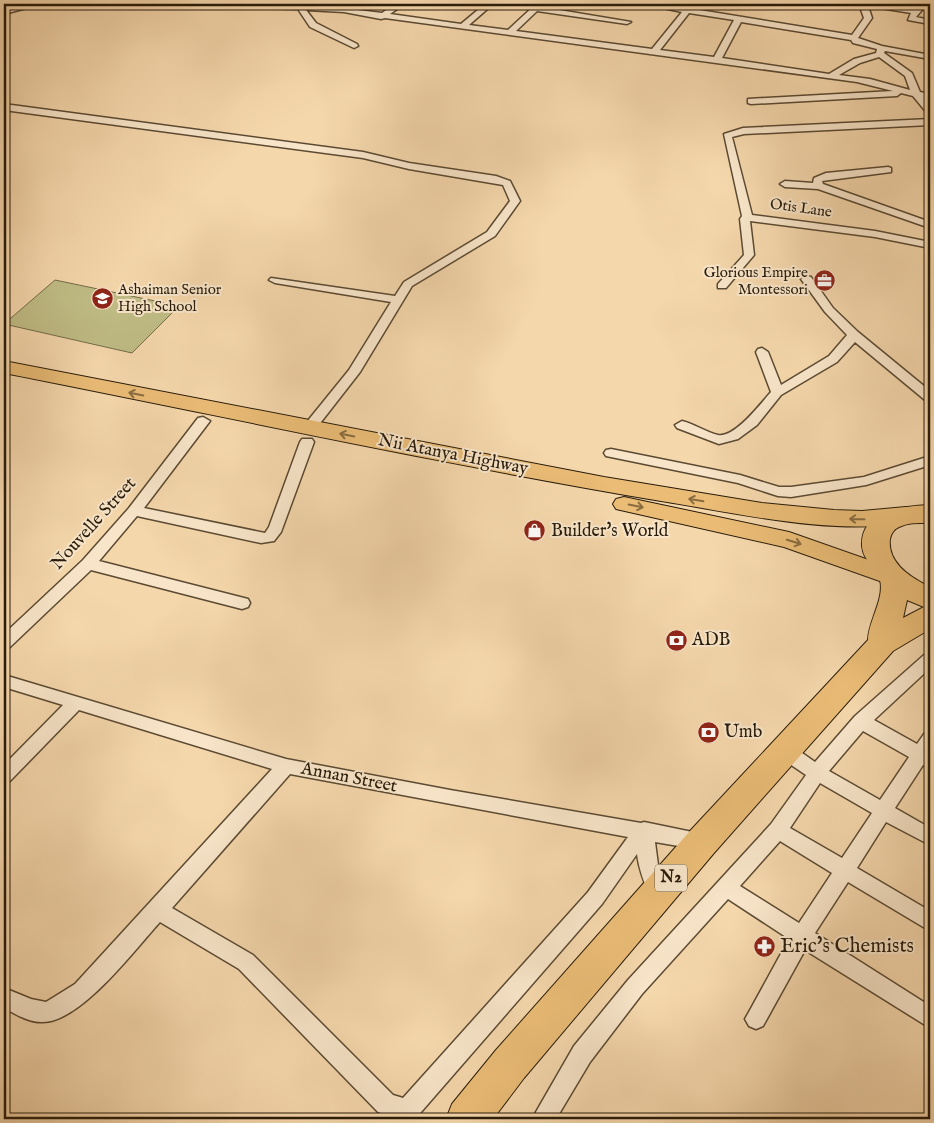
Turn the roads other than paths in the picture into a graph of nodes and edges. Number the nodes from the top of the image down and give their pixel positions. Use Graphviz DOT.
graph roads {
  1 [pos="38,4"];
  2 [pos="235,4"];
  3 [pos="400,4"];
  4 [pos="490,4"];
  5 [pos="648,4"];
  6 [pos="862,4"];
  7 [pos="923,4"];
  8 [pos="666,5"];
  9 [pos="538,6"];
  10 [pos="301,8"];
  11 [pos="686,10"];
  12 [pos="4,12"];
  13 [pos="916,12"];
  14 [pos="381,16"];
  15 [pos="738,20"];
  16 [pos="627,22"];
  17 [pos="930,22"];
  18 [pos="462,28"];
  19 [pos="509,33"];
  20 [pos="854,38"];
  21 [pos="354,46"];
  22 [pos="881,51"];
  23 [pos="654,52"];
  24 [pos="930,57"];
  25 [pos="717,60"];
  26 [pos="829,76"];
  27 [pos="904,92"];
  28 [pos="916,94"];
  29 [pos="930,97"];
  30 [pos="751,101"];
  31 [pos="4,107"];
  32 [pos="930,111"];
  33 [pos="930,122"];
  34 [pos="888,170"];
  35 [pos="785,184"];
  36 [pos="819,186"];
  37 [pos="747,217"];
  38 [pos="930,225"];
  39 [pos="930,245"];
  40 [pos="807,279"];
  41 [pos="275,280"];
  42 [pos="722,286"];
  43 [pos="398,300"];
  44 [pos="854,335"];
  45 [pos="762,352"];
  46 [pos="4,367"];
  47 [pos="4,384"];
  48 [pos="777,392"];
  49 [pos="930,397"];
  50 [pos="203,421"];
  51 [pos="682,426"];
  52 [pos="308,435"];
  53 [pos="611,452"];
  54 [pos="930,460"];
  55 [pos="778,491"];
  56 [pos="762,510"];
  57 [pos="134,511"];
  58 [pos="923,514"];
  59 [pos="88,564"];
  60 [pos="892,578"];
  61 [pos="930,599"];
  62 [pos="242,604"];
  63 [pos="930,616"];
  64 [pos="4,642"];
  65 [pos="883,643"];
  66 [pos="930,659"];
  67 [pos="4,681"];
  68 [pos="75,704"];
  69 [pos="861,721"];
  70 [pos="784,751"];
  71 [pos="927,751"];
  72 [pos="286,766"];
  73 [pos="817,773"];
  74 [pos="4,776"];
  75 [pos="884,811"];
  76 [pos="644,830"];
  77 [pos="778,830"];
  78 [pos="930,837"];
  79 [pos="702,842"];
  80 [pos="844,870"];
  81 [pos="725,887"];
  82 [pos="658,894"];
  83 [pos="158,910"];
  84 [pos="930,922"];
  85 [pos="802,936"];
  86 [pos="4,998"];
  87 [pos="930,1018"];
  88 [pos="756,1019"];
  89 [pos="466,1119"];
  90 [pos="543,1119"];
  1 -- 12 [label="street"];
  2 -- 10 [label="street"];
  3 -- 14 [label="street"];
  4 -- 18 [label="street"];
  5 -- 8 [label="street"];
  6 -- 13 [label="street"];
  6 -- 20 [label="street"];
  7 -- 13 [label="street"];
  8 -- 11 [label="street"];
  9 -- 16 [label="street"];
  9 -- 19 [label="street"];
  10 -- 14 [label="street"];
  10 -- 21 [label="street"];
  11 -- 15 [label="street"];
  11 -- 23 [label="street"];
  13 -- 17 [label="street"];
  14 -- 18 [label="street"];
  15 -- 20 [label="street"];
  15 -- 25 [label="street"];
  18 -- 19 [label="street"];
  19 -- 23 [label="street"];
  20 -- 22 [label="street"];
  22 -- 24 [label="street"];
  22 -- 26 [label="street"];
  22 -- 28 [label="street"];
  23 -- 25 [label="street"];
  25 -- 26 [label="street"];
  26 -- 27 [label="street"];
  27 -- 28 [label="street"];
  27 -- 30 [label="street"];
  28 -- 29 [label="street"];
  28 -- 32 [label="street"];
  31 -- 43 [label="street"];
  33 -- 37 [label="street"];
  34 -- 36 [label="street"];
  35 -- 36 [label="street"];
  36 -- 38 [label="street"];
  37 -- 39 [label="street, Otis Lane"];
  37 -- 42 [label="street, Otis Lane"];
  40 -- 44 [label="street"];
  41 -- 43 [label="street"];
  43 -- 52 [label="street"];
  44 -- 48 [label="street"];
  44 -- 49 [label="street"];
  45 -- 48 [label="street"];
  52 -- 46 [label="main road, Nii Atanya Highway, one-way"];
  47 -- 50 [label="main road"];
  48 -- 51 [label="street"];
  50 -- 52 [label="main road"];
  50 -- 57 [label="street, Nouvelle Street"];
  56 -- 52 [label="main road, Nii Atanya Highway, one-way"];
  52 -- 57 [label="street"];
  52 -- 60 [label="main road, one-way"];
  53 -- 55 [label="street"];
  54 -- 55 [label="street"];
  55 -- 56 [label="street"];
  58 -- 56 [label="main road, Nii Atanya Highway, one-way"];
  57 -- 59 [label="street, Nouvelle Street"];
  58 -- 60 [label="highway"];
  59 -- 62 [label="street"];
  59 -- 64 [label="street, Nouvelle Street"];
  60 -- 61 [label="highway"];
  60 -- 65 [label="highway"];
  63 -- 65 [label="highway, N2"];
  65 -- 70 [label="highway, N2"];
  66 -- 69 [label="street"];
  67 -- 68 [label="street, Annan Street"];
  68 -- 72 [label="street, Annan Street"];
  68 -- 74 [label="street"];
  69 -- 71 [label="street"];
  69 -- 73 [label="street"];
  70 -- 73 [label="street"];
  70 -- 79 [label="highway, N2"];
  71 -- 75 [label="street"];
  72 -- 76 [label="street, Annan Street"];
  72 -- 83 [label="street"];
  73 -- 75 [label="street"];
  73 -- 77 [label="street"];
  75 -- 78 [label="street"];
  75 -- 80 [label="street"];
  76 -- 79 [label="street, Annan Street"];
  76 -- 82 [label="street"];
  76 -- 83 [label="street"];
  77 -- 80 [label="street"];
  77 -- 81 [label="street"];
  79 -- 82 [label="highway, N2"];
  80 -- 84 [label="street"];
  80 -- 85 [label="street"];
  81 -- 85 [label="street"];
  81 -- 90 [label="street"];
  82 -- 89 [label="highway, N2"];
  83 -- 86 [label="street"];
  85 -- 87 [label="street"];
  85 -- 88 [label="street"];
}
